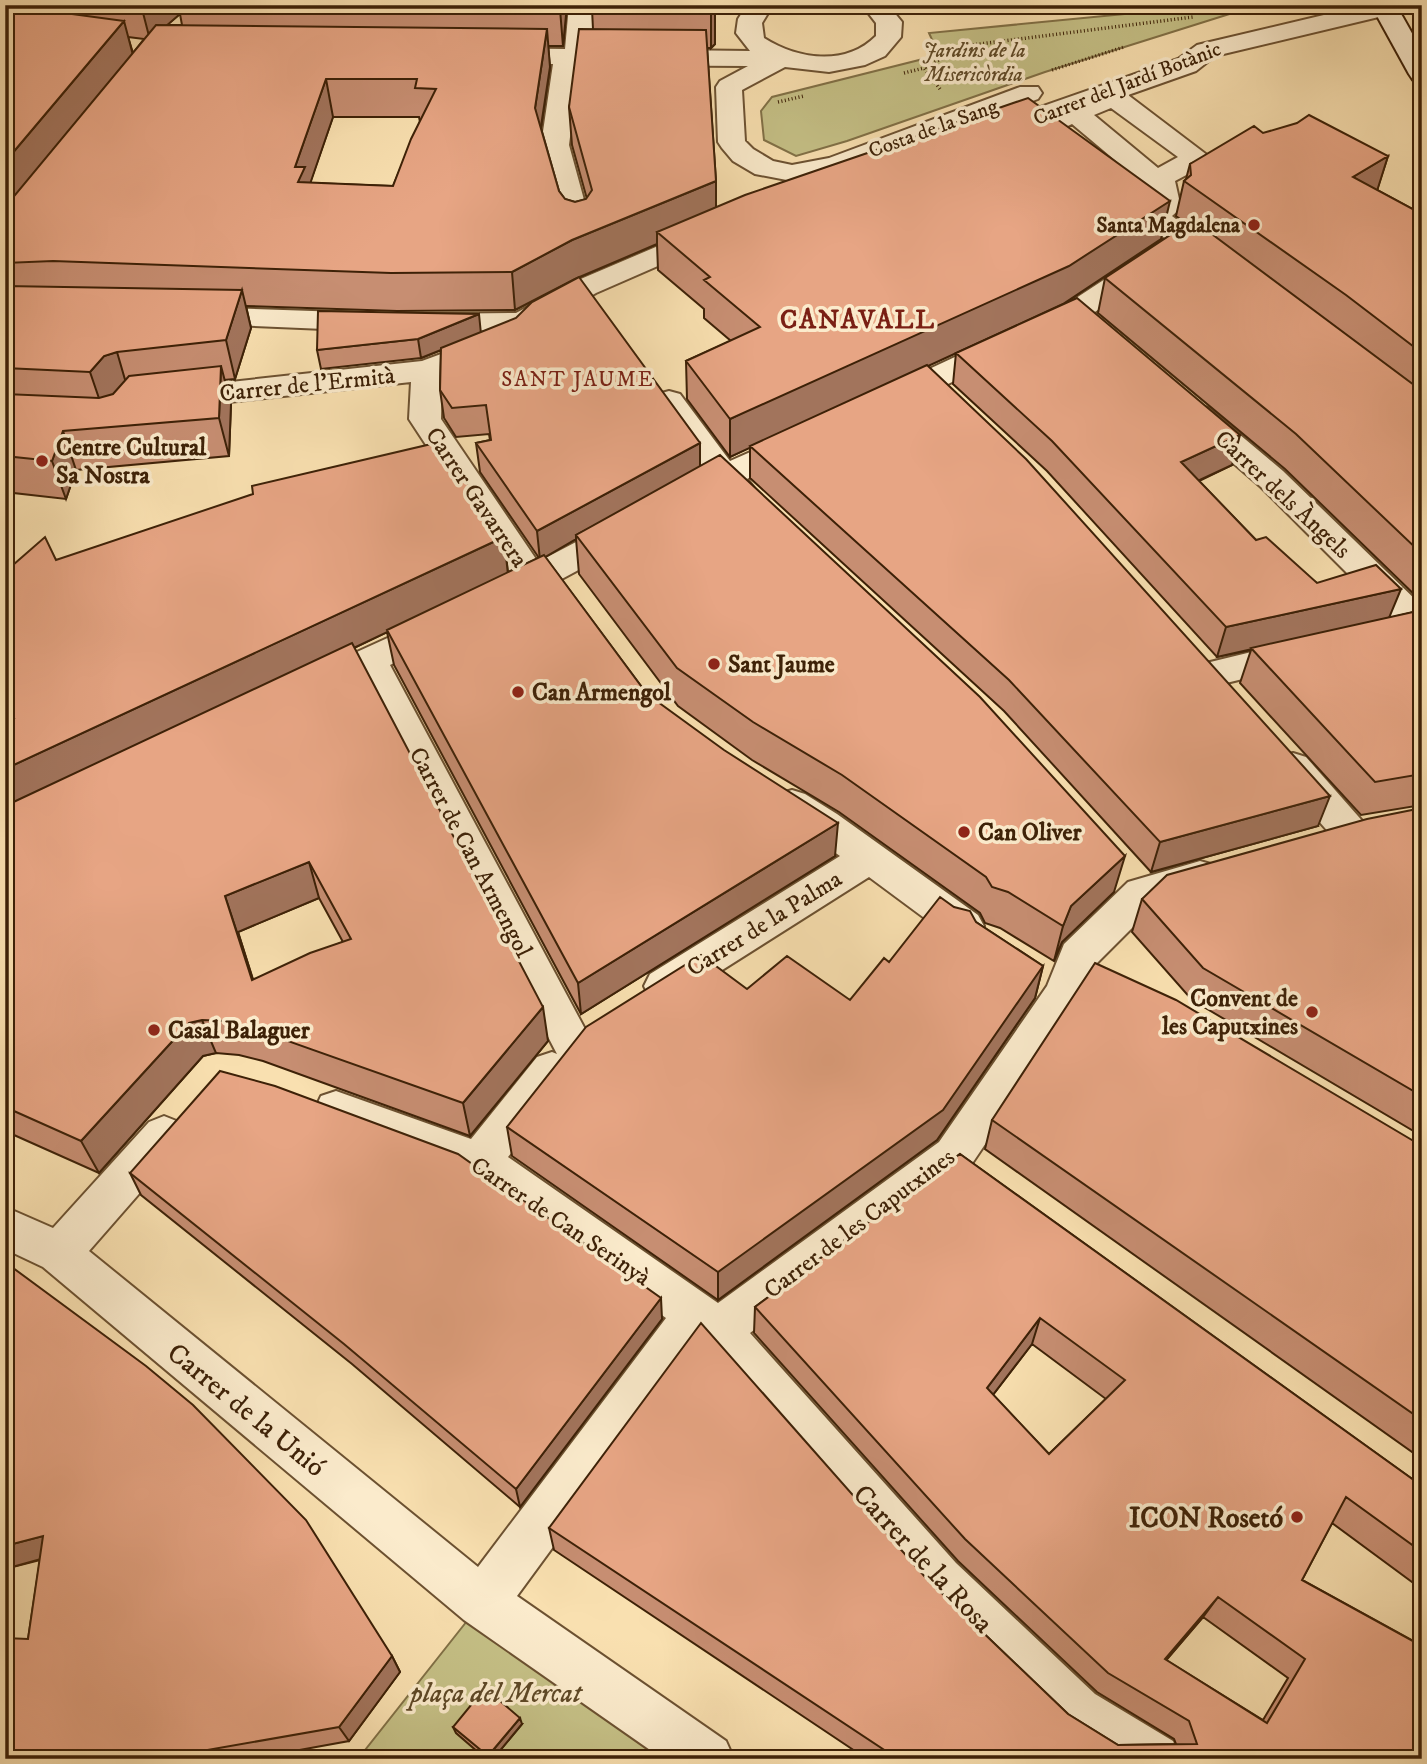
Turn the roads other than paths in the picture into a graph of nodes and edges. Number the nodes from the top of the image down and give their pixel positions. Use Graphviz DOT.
graph roads {
  1 [pos="582,5"];
  2 [pos="761,5"];
  3 [pos="876,6"];
  4 [pos="1388,6"];
  5 [pos="1206,50"];
  6 [pos="472,56"];
  7 [pos="572,57"];
  8 [pos="780,59"];
  9 [pos="1123,60"];
  10 [pos="1422,74"];
  11 [pos="1048,86"];
  12 [pos="1090,102"];
  13 [pos="1162,185"];
  14 [pos="805,198"];
  15 [pos="1152,215"];
  16 [pos="722,228"];
  17 [pos="578,229"];
  18 [pos="1184,240"];
  19 [pos="1237,278"];
  20 [pos="169,315"];
  21 [pos="522,321"];
  22 [pos="427,370"];
  23 [pos="651,376"];
  24 [pos="929,382"];
  25 [pos="1179,400"];
  26 [pos="142,401"];
  27 [pos="868,409"];
  28 [pos="957,409"];
  29 [pos="820,431"];
  30 [pos="723,475"];
  31 [pos="764,513"];
  32 [pos="552,581"];
  33 [pos="1421,626"];
  34 [pos="1381,635"];
  35 [pos="1328,647"];
  36 [pos="370,660"];
  37 [pos="282,702"];
  38 [pos="1236,704"];
  39 [pos="1272,744"];
  40 [pos="759,785"];
  41 [pos="1350,835"];
  42 [pos="870,857"];
  43 [pos="1234,867"];
  44 [pos="982,939"];
  45 [pos="573,1044"];
  46 [pos="302,1097"];
  47 [pos="193,1101"];
  48 [pos="479,1161"];
  49 [pos="5,1227"];
  50 [pos="59,1253"];
  51 [pos="707,1322"];
  52 [pos="482,1602"];
  53 [pos="708,1759"];
  54 [pos="1155,1759"];
  1 -- 7 [label="street"];
  2 -- 8 [label="street"];
  3 -- 8 [label="street"];
  4 -- 5 [label="street, Carrer del Jardí Botànic"];
  4 -- 10 [label="street"];
  5 -- 9 [label="street"];
  5 -- 12 [label="street, Carrer del Jardí Botànic"];
  6 -- 7 [label="street"];
  7 -- 8 [label="street"];
  7 -- 17 [label="street"];
  8 -- 11 [label="street, Costa de la Sang"];
  12 -- 13 [label="street"];
  12 -- 13 [label="street"];
  12 -- 14 [label="street, Carrer del Jardí Botànic"];
  12 -- 15 [label="street"];
  13 -- 15 [label="street"];
  15 -- 18 [label="street"];
  16 -- 21 [label="street, Carrer de l'Ermità"];
  18 -- 19 [label="street"];
  18 -- 24 [label="street"];
  20 -- 21 [label="street"];
  21 -- 22 [label="street, Carrer de l'Ermità"];
  22 -- 26 [label="street, Carrer de l'Ermità"];
  22 -- 32 [label="street, Carrer Gavarrera"];
  23 -- 30 [label="street"];
  24 -- 27 [label="street"];
  24 -- 28 [label="street"];
  25 -- 33 [label="street, Carrer dels Àngels"];
  29 -- 30 [label="street"];
  30 -- 31 [label="street"];
  30 -- 32 [label="street"];
  32 -- 36 [label="street"];
  33 -- 34 [label="street"];
  35 -- 38 [label="street"];
  36 -- 37 [label="street"];
  36 -- 45 [label="street, Carrer de Can Armengol"];
  39 -- 41 [label="street"];
  40 -- 42 [label="street"];
  42 -- 44 [label="street"];
  42 -- 45 [label="street, Carrer de la Palma"];
  43 -- 51 [label="street, Carrer de les Caputxines"];
  45 -- 48 [label="street, Carrer de la Palma"];
  46 -- 48 [label="street, Carrer de Can Serinyà"];
  47 -- 50 [label="street"];
  48 -- 51 [label="street, Carrer de Can Serinyà"];
  49 -- 50 [label="street, Carrer de la Unió"];
  50 -- 52 [label="street, Carrer de la Unió"];
  51 -- 52 [label="street, Carrer de les Caputxines"];
  51 -- 54 [label="street, Carrer de la Rosa"];
  52 -- 53 [label="street"];
}
